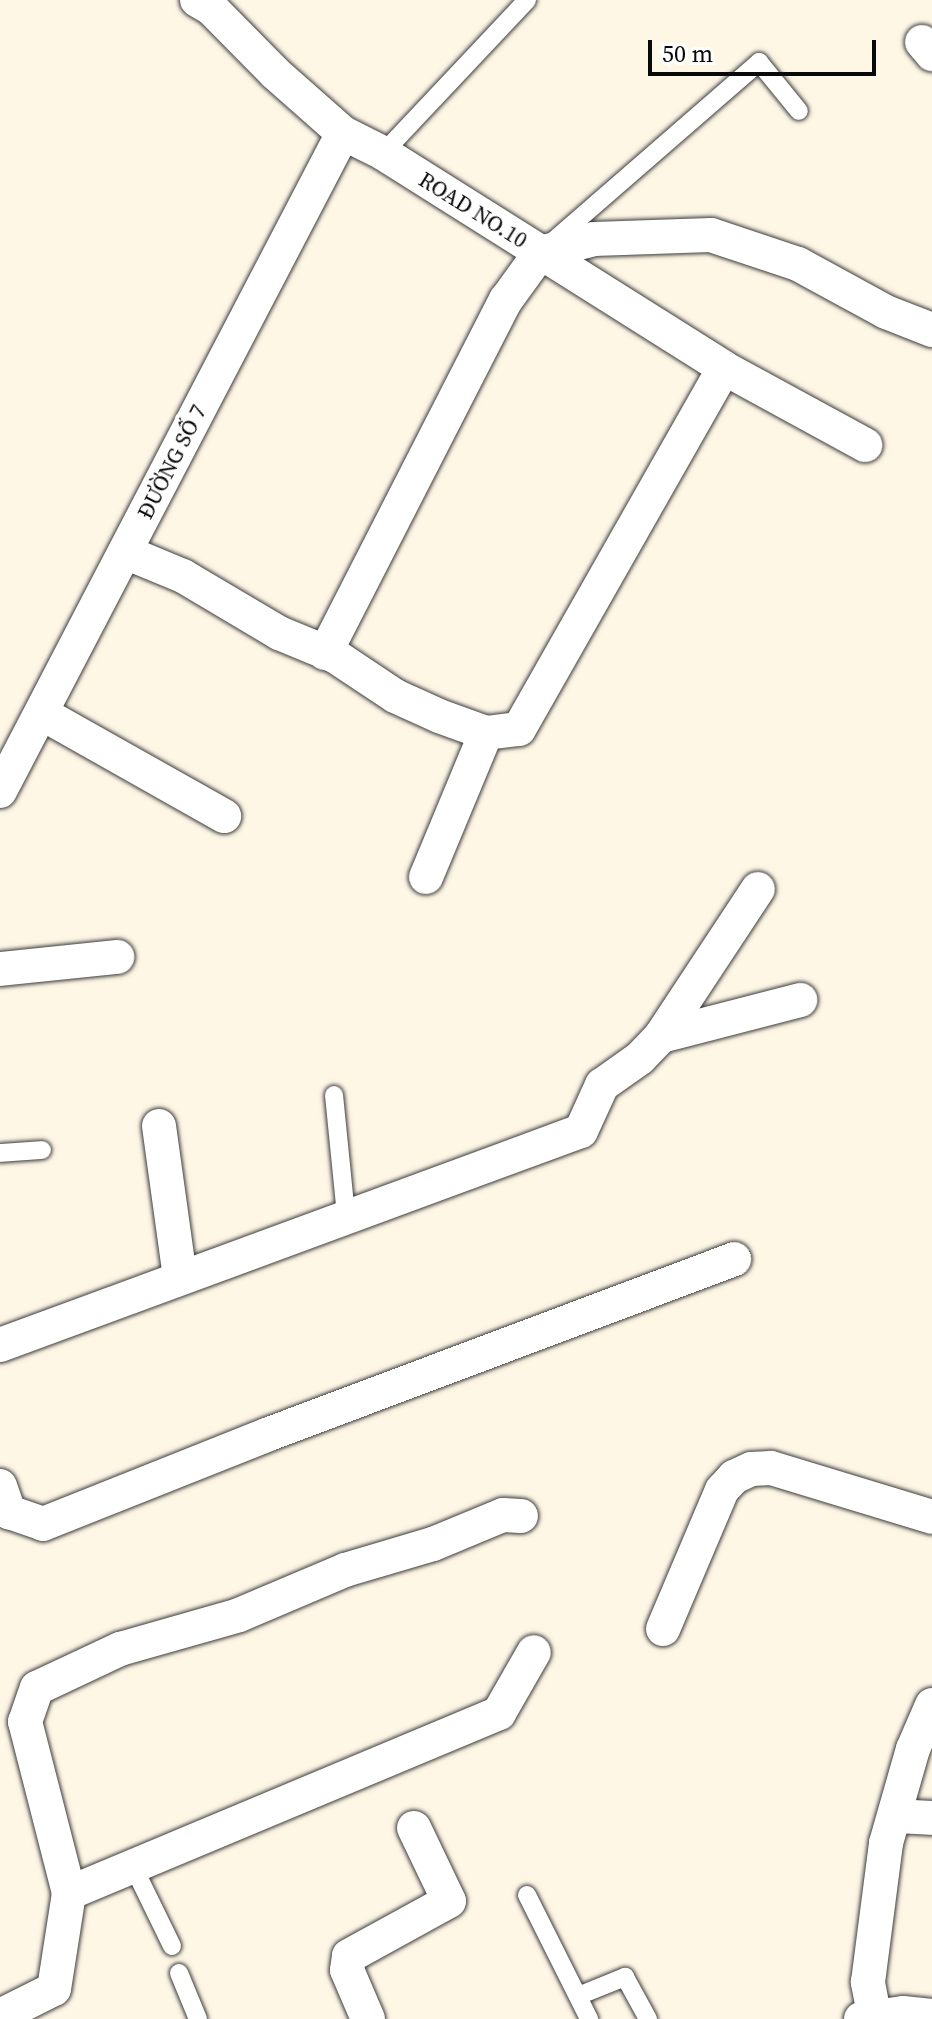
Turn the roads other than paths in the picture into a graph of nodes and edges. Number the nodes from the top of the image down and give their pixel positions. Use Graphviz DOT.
graph roads {
  1 [pos="197,0"];
  2 [pos="527,0"];
  3 [pos="799,111"];
  4 [pos="343,133"];
  5 [pos="383,153"];
  6 [pos="540,253"];
  7 [pos="932,330"];
  8 [pos="724,368"];
  9 [pos="865,445"];
  10 [pos="125,552"];
  11 [pos="325,653"];
  12 [pos="43,714"];
  13 [pos="486,733"];
  14 [pos="0,791"];
  15 [pos="224,816"];
  16 [pos="426,877"];
  17 [pos="758,889"];
  18 [pos="117,957"];
  19 [pos="0,969"];
  20 [pos="800,1000"];
  21 [pos="661,1036"];
  22 [pos="334,1095"];
  23 [pos="159,1126"];
  24 [pos="42,1150"];
  25 [pos="0,1153"];
  26 [pos="346,1216"];
  27 [pos="734,1259"];
  28 [pos="180,1278"];
  29 [pos="0,1345"];
  30 [pos="0,1486"];
  31 [pos="521,1516"];
  32 [pos="932,1517"];
  33 [pos="663,1629"];
  34 [pos="534,1652"];
  35 [pos="932,1705"];
  36 [pos="895,1816"];
  37 [pos="932,1818"];
  38 [pos="414,1828"];
  39 [pos="133,1866"];
  40 [pos="69,1893"];
  41 [pos="527,1895"];
  42 [pos="172,1946"];
  43 [pos="179,1973"];
  44 [pos="578,1996"];
  45 [pos="0,2016"];
  46 [pos="932,2016"];
  47 [pos="869,2018"];
  48 [pos="198,2019"];
  49 [pos="368,2019"];
  50 [pos="589,2019"];
  51 [pos="648,2019"];
  1 -- 4 [label="street, ROAD NO.10"];
  2 -- 5 [label="lane"];
  3 -- 6 [label="lane"];
  4 -- 5 [label="street, ROAD NO.10"];
  4 -- 10 [label="street, ĐƯỜNG SỐ 7"];
  5 -- 6 [label="street, ROAD NO.10"];
  6 -- 7 [label="street, ROAD NO.10"];
  6 -- 8 [label="street"];
  6 -- 11 [label="street"];
  8 -- 9 [label="street"];
  8 -- 13 [label="street"];
  10 -- 11 [label="street"];
  10 -- 12 [label="street, ĐƯỜNG SỐ 7"];
  11 -- 13 [label="street"];
  12 -- 14 [label="street, ĐƯỜNG SỐ 7"];
  12 -- 15 [label="street"];
  13 -- 16 [label="street"];
  17 -- 21 [label="street"];
  18 -- 19 [label="street"];
  20 -- 21 [label="street"];
  21 -- 26 [label="street"];
  22 -- 26 [label="lane"];
  23 -- 28 [label="street"];
  24 -- 25 [label="lane"];
  26 -- 28 [label="street"];
  27 -- 30 [label="street"];
  28 -- 29 [label="street"];
  31 -- 40 [label="street"];
  32 -- 33 [label="street"];
  34 -- 39 [label="street"];
  35 -- 36 [label="street"];
  36 -- 37 [label="street"];
  36 -- 47 [label="street"];
  38 -- 49 [label="street"];
  39 -- 40 [label="street"];
  39 -- 42 [label="lane"];
  40 -- 45 [label="street"];
  41 -- 44 [label="lane"];
  43 -- 48 [label="lane"];
  44 -- 50 [label="lane"];
  44 -- 51 [label="lane"];
  46 -- 47 [label="street"];
}
